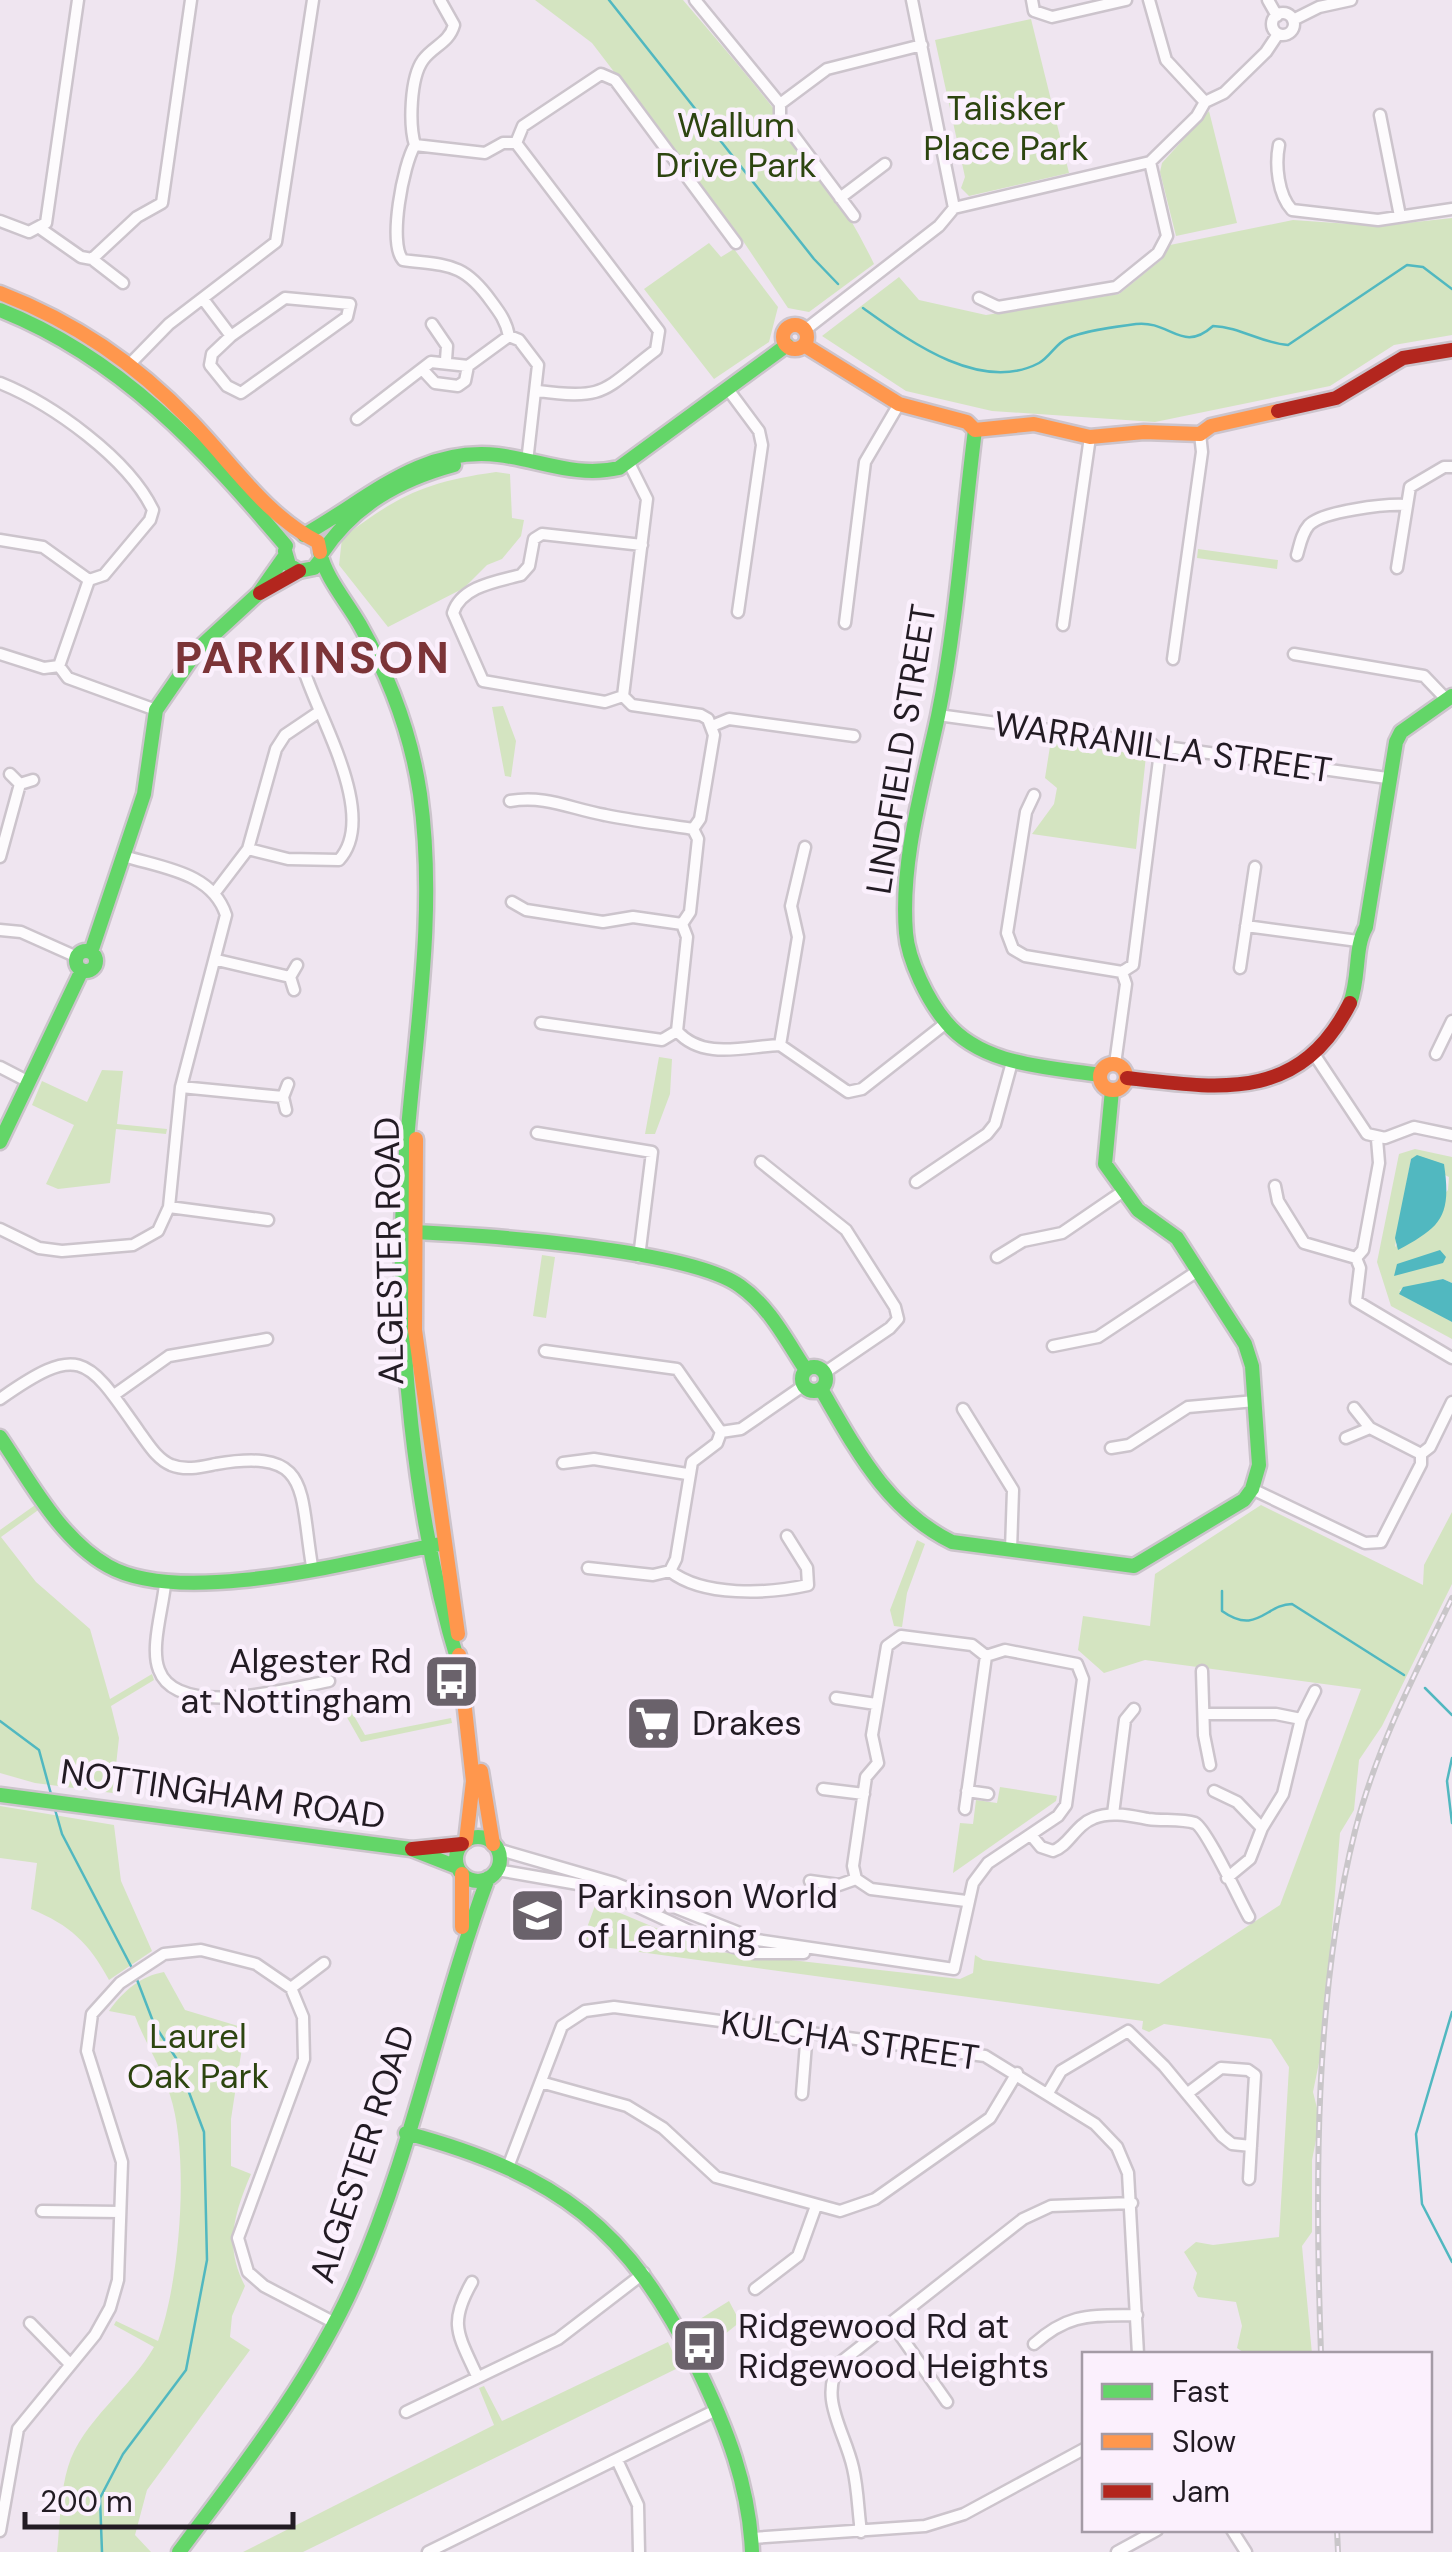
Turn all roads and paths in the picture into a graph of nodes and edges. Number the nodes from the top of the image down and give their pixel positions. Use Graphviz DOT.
graph roads {
  1 [pos="78,0"];
  2 [pos="191,0"];
  3 [pos="313,0"];
  4 [pos="440,0"];
  5 [pos="913,0"];
  6 [pos="1032,0"];
  7 [pos="1126,0"];
  8 [pos="1149,0"];
  9 [pos="1268,0"];
  10 [pos="1352,0"];
  11 [pos="704,3"];
  12 [pos="1278,16"];
  13 [pos="1293,20"];
  14 [pos="1278,34"];
  15 [pos="922,46"];
  16 [pos="1205,102"];
  17 [pos="780,104"];
  18 [pos="1380,115"];
  19 [pos="516,143"];
  20 [pos="415,145"];
  21 [pos="1280,145"];
  22 [pos="1150,162"];
  23 [pos="885,164"];
  24 [pos="840,198"];
  25 [pos="954,208"];
  26 [pos="1452,210"];
  27 [pos="854,216"];
  28 [pos="1400,216"];
  29 [pos="0,222"];
  30 [pos="42,229"];
  31 [pos="736,243"];
  32 [pos="92,260"];
  33 [pos="123,283"];
  34 [pos="0,294"];
  35 [pos="979,298"];
  36 [pos="202,299"];
  37 [pos="0,310"];
  38 [pos="432,324"];
  39 [pos="231,336"];
  40 [pos="508,336"];
  41 [pos="805,338"];
  42 [pos="787,345"];
  43 [pos="1452,350"];
  44 [pos="446,360"];
  45 [pos="132,361"];
  46 [pos="468,366"];
  47 [pos="422,370"];
  48 [pos="121,374"];
  49 [pos="0,383"];
  50 [pos="727,388"];
  51 [pos="538,391"];
  52 [pos="363,398"];
  53 [pos="899,404"];
  54 [pos="371,408"];
  55 [pos="356,419"];
  56 [pos="976,430"];
  57 [pos="1200,434"];
  58 [pos="1090,437"];
  59 [pos="510,459"];
  60 [pos="527,462"];
  61 [pos="628,462"];
  62 [pos="1452,467"];
  63 [pos="1404,506"];
  64 [pos="301,535"];
  65 [pos="0,540"];
  66 [pos="642,545"];
  67 [pos="286,551"];
  68 [pos="1297,555"];
  69 [pos="321,556"];
  70 [pos="1398,568"];
  71 [pos="304,571"];
  72 [pos="90,580"];
  73 [pos="336,590"];
  74 [pos="259,593"];
  75 [pos="738,612"];
  76 [pos="846,623"];
  77 [pos="1063,625"];
  78 [pos="0,654"];
  79 [pos="1294,654"];
  80 [pos="1173,660"];
  81 [pos="59,666"];
  82 [pos="305,674"];
  83 [pos="623,696"];
  84 [pos="1450,698"];
  85 [pos="156,710"];
  86 [pos="319,712"];
  87 [pos="938,715"];
  88 [pos="712,726"];
  89 [pos="854,736"];
  90 [pos="1160,752"];
  91 [pos="10,774"];
  92 [pos="1387,778"];
  93 [pos="33,780"];
  94 [pos="20,784"];
  95 [pos="1034,795"];
  96 [pos="510,801"];
  97 [pos="692,828"];
  98 [pos="805,848"];
  99 [pos="248,849"];
  100 [pos="124,856"];
  101 [pos="0,857"];
  102 [pos="1255,867"];
  103 [pos="216,891"];
  104 [pos="512,902"];
  105 [pos="682,924"];
  106 [pos="1246,926"];
  107 [pos="0,930"];
  108 [pos="1358,941"];
  109 [pos="84,960"];
  110 [pos="217,960"];
  111 [pos="297,965"];
  112 [pos="1240,968"];
  113 [pos="1122,972"];
  114 [pos="290,977"];
  115 [pos="294,990"];
  116 [pos="1452,1021"];
  117 [pos="946,1022"];
  118 [pos="541,1023"];
  119 [pos="678,1031"];
  120 [pos="1448,1038"];
  121 [pos="780,1045"];
  122 [pos="1436,1054"];
  123 [pos="1316,1056"];
  124 [pos="1012,1062"];
  125 [pos="1115,1064"];
  126 [pos="0,1067"];
  127 [pos="1100,1075"];
  128 [pos="1126,1078"];
  129 [pos="29,1082"];
  130 [pos="288,1084"];
  131 [pos="181,1087"];
  132 [pos="1112,1090"];
  133 [pos="282,1098"];
  134 [pos="286,1110"];
  135 [pos="538,1133"];
  136 [pos="1452,1136"];
  137 [pos="1377,1139"];
  138 [pos="0,1142"];
  139 [pos="761,1162"];
  140 [pos="916,1182"];
  141 [pos="1276,1186"];
  142 [pos="1122,1192"];
  143 [pos="170,1207"];
  144 [pos="268,1220"];
  145 [pos="0,1229"];
  146 [pos="408,1232"];
  147 [pos="639,1257"];
  148 [pos="996,1258"];
  149 [pos="1356,1258"];
  150 [pos="1196,1272"];
  151 [pos="267,1339"];
  152 [pos="1053,1346"];
  153 [pos="545,1351"];
  154 [pos="1452,1358"];
  155 [pos="806,1370"];
  156 [pos="824,1373"];
  157 [pos="803,1386"];
  158 [pos="821,1389"];
  159 [pos="114,1396"];
  160 [pos="0,1399"];
  161 [pos="1254,1402"];
  162 [pos="1452,1402"];
  163 [pos="1354,1408"];
  164 [pos="963,1409"];
  165 [pos="1370,1428"];
  166 [pos="720,1432"];
  167 [pos="0,1437"];
  168 [pos="1346,1438"];
  169 [pos="1111,1448"];
  170 [pos="1421,1454"];
  171 [pos="562,1463"];
  172 [pos="687,1474"];
  173 [pos="1252,1489"];
  174 [pos="787,1536"];
  175 [pos="438,1544"];
  176 [pos="1011,1550"];
  177 [pos="312,1566"];
  178 [pos="588,1568"];
  179 [pos="670,1570"];
  180 [pos="165,1584"];
  181 [pos="986,1656"];
  182 [pos="1202,1671"];
  183 [pos="329,1681"];
  184 [pos="462,1681"];
  185 [pos="1315,1691"];
  186 [pos="836,1698"];
  187 [pos="876,1704"];
  188 [pos="1134,1709"];
  189 [pos="1204,1714"];
  190 [pos="1301,1719"];
  191 [pos="1210,1765"];
  192 [pos="0,1787"];
  193 [pos="823,1789"];
  194 [pos="968,1791"];
  195 [pos="1214,1791"];
  196 [pos="864,1794"];
  197 [pos="988,1794"];
  198 [pos="0,1795"];
  199 [pos="28,1798"];
  200 [pos="965,1809"];
  201 [pos="1113,1814"];
  202 [pos="1262,1828"];
  203 [pos="1031,1835"];
  204 [pos="464,1842"];
  205 [pos="495,1846"];
  206 [pos="411,1849"];
  207 [pos="460,1871"];
  208 [pos="492,1874"];
  209 [pos="1227,1878"];
  210 [pos="856,1879"];
  211 [pos="810,1881"];
  212 [pos="966,1901"];
  213 [pos="1249,1917"];
  214 [pos="460,1942"];
  215 [pos="835,1954"];
  216 [pos="324,1963"];
  217 [pos="291,1988"];
  218 [pos="807,2031"];
  219 [pos="1017,2073"];
  220 [pos="544,2083"];
  221 [pos="1048,2093"];
  222 [pos="1188,2093"];
  223 [pos="802,2094"];
  224 [pos="406,2133"];
  225 [pos="1251,2146"];
  226 [pos="508,2167"];
  227 [pos="1249,2179"];
  228 [pos="1132,2203"];
  229 [pos="816,2206"];
  230 [pos="42,2211"];
  231 [pos="120,2212"];
  232 [pos="644,2273"];
  233 [pos="472,2282"];
  234 [pos="756,2289"];
  235 [pos="1137,2316"];
  236 [pos="336,2323"];
  237 [pos="30,2324"];
  238 [pos="893,2325"];
  239 [pos="1034,2344"];
  240 [pos="1138,2352"];
  241 [pos="70,2364"];
  242 [pos="477,2376"];
  243 [pos="947,2402"];
  244 [pos="718,2409"];
  245 [pos="406,2412"];
  246 [pos="1082,2450"];
  247 [pos="618,2460"];
  248 [pos="200,2524"];
  249 [pos="0,2530"];
  250 [pos="861,2532"];
  251 [pos="1153,2532"];
  252 [pos="752,2545"];
  253 [pos="168,2552"];
  254 [pos="179,2552"];
  255 [pos="428,2552"];
  256 [pos="639,2552"];
  257 [pos="1117,2552"];
  1 -- 30 [label="street"];
  2 -- 32 [label="street"];
  3 -- 36 [label="street"];
  4 -- 20 [label="street"];
  5 -- 15 [label="street"];
  6 -- 7 [label="street"];
  8 -- 16 [label="street"];
  9 -- 12 [label="street"];
  10 -- 13 [label="street"];
  11 -- 17 [label="street"];
  12 -- 13 [label="street"];
  12 -- 14 [label="street"];
  13 -- 14 [label="street"];
  14 -- 16 [label="street"];
  15 -- 17 [label="street"];
  15 -- 25 [label="street"];
  16 -- 22 [label="street"];
  17 -- 24 [label="street"];
  18 -- 28 [label="street"];
  19 -- 20 [label="street"];
  19 -- 31 [label="street"];
  19 -- 51 [label="street"];
  20 -- 40 [label="street"];
  21 -- 28 [label="street"];
  22 -- 25 [label="street"];
  22 -- 35 [label="street"];
  23 -- 24 [label="street"];
  24 -- 27 [label="street"];
  25 -- 41 [label="street"];
  26 -- 28 [label="street"];
  29 -- 30 [label="street"];
  30 -- 32 [label="street"];
  32 -- 33 [label="street"];
  34 -- 45 [label="street"];
  36 -- 39 [label="street"];
  36 -- 45 [label="street"];
  37 -- 48 [label="street"];
  38 -- 44 [label="street"];
  39 -- 39 [label="street"];
  40 -- 46 [label="street"];
  40 -- 51 [label="street"];
  41 -- 42 [label="street"];
  41 -- 42 [label="street"];
  41 -- 53 [label="street"];
  42 -- 50 [label="street"];
  43 -- 57 [label="street"];
  44 -- 46 [label="street"];
  44 -- 47 [label="street"];
  45 -- 48 [label="street"];
  45 -- 64 [label="street"];
  46 -- 47 [label="street"];
  47 -- 54 [label="street"];
  48 -- 67 [label="street"];
  49 -- 72 [label="street"];
  50 -- 61 [label="street"];
  50 -- 75 [label="street"];
  51 -- 60 [label="street"];
  52 -- 54 [label="street"];
  53 -- 56 [label="street"];
  53 -- 76 [label="street"];
  54 -- 55 [label="street"];
  56 -- 58 [label="street"];
  56 -- 87 [label="street, LINDFIELD STREET"];
  57 -- 58 [label="street"];
  57 -- 80 [label="street"];
  58 -- 77 [label="street"];
  59 -- 60 [label="street"];
  59 -- 64 [label="street"];
  59 -- 69 [label="street"];
  60 -- 61 [label="street"];
  61 -- 66 [label="street"];
  62 -- 63 [label="street"];
  63 -- 68 [label="street"];
  63 -- 70 [label="street"];
  64 -- 67 [label="street"];
  64 -- 69 [label="street, ALGESTER ROAD"];
  65 -- 72 [label="street"];
  66 -- 83 [label="street"];
  66 -- 83 [label="street"];
  67 -- 71 [label="street, ALGESTER ROAD"];
  67 -- 74 [label="street"];
  69 -- 71 [label="street"];
  69 -- 73 [label="street, ALGESTER ROAD"];
  71 -- 73 [label="street, ALGESTER ROAD"];
  71 -- 74 [label="street"];
  72 -- 81 [label="street"];
  73 -- 146 [label="street, ALGESTER ROAD"];
  74 -- 85 [label="street"];
  78 -- 81 [label="street"];
  79 -- 84 [label="street"];
  81 -- 85 [label="street"];
  82 -- 86 [label="street"];
  83 -- 88 [label="street"];
  84 -- 92 [label="street"];
  85 -- 100 [label="street"];
  86 -- 99 [label="street"];
  86 -- 99 [label="street"];
  87 -- 90 [label="street, WARRANILLA STREET"];
  87 -- 117 [label="street, LINDFIELD STREET"];
  88 -- 89 [label="street"];
  88 -- 97 [label="street"];
  90 -- 92 [label="street, WARRANILLA STREET"];
  90 -- 113 [label="street"];
  91 -- 94 [label="street"];
  92 -- 108 [label="street"];
  93 -- 94 [label="street"];
  94 -- 101 [label="street"];
  95 -- 113 [label="street"];
  96 -- 97 [label="street"];
  97 -- 105 [label="street"];
  98 -- 121 [label="street"];
  99 -- 103 [label="street"];
  100 -- 103 [label="street"];
  100 -- 109 [label="street"];
  102 -- 106 [label="street"];
  103 -- 110 [label="street"];
  104 -- 105 [label="street"];
  105 -- 119 [label="street"];
  106 -- 108 [label="street"];
  106 -- 112 [label="street"];
  107 -- 109 [label="street"];
  108 -- 123 [label="street"];
  109 -- 129 [label="street"];
  110 -- 114 [label="street"];
  110 -- 131 [label="street"];
  111 -- 114 [label="street"];
  113 -- 125 [label="street"];
  114 -- 115 [label="street"];
  116 -- 120 [label="street"];
  117 -- 121 [label="street"];
  117 -- 124 [label="street, LINDFIELD STREET"];
  118 -- 119 [label="street"];
  119 -- 121 [label="street"];
  120 -- 122 [label="street"];
  123 -- 128 [label="street"];
  123 -- 137 [label="street"];
  124 -- 127 [label="street, LINDFIELD STREET"];
  124 -- 140 [label="street"];
  125 -- 127 [label="street"];
  125 -- 128 [label="street"];
  126 -- 129 [label="street"];
  127 -- 132 [label="street"];
  128 -- 132 [label="street"];
  129 -- 138 [label="street"];
  130 -- 133 [label="street"];
  131 -- 133 [label="street"];
  131 -- 143 [label="street"];
  132 -- 142 [label="street"];
  133 -- 134 [label="street"];
  135 -- 147 [label="street"];
  136 -- 137 [label="street"];
  137 -- 149 [label="street"];
  139 -- 156 [label="street"];
  141 -- 149 [label="street"];
  142 -- 148 [label="street"];
  142 -- 150 [label="street"];
  143 -- 144 [label="street"];
  143 -- 145 [label="street"];
  146 -- 147 [label="street"];
  146 -- 175 [label="street, ALGESTER ROAD"];
  147 -- 155 [label="street"];
  149 -- 154 [label="street"];
  150 -- 152 [label="street"];
  150 -- 161 [label="street"];
  151 -- 159 [label="street"];
  153 -- 166 [label="street"];
  155 -- 156 [label="street"];
  155 -- 157 [label="street"];
  156 -- 158 [label="street"];
  157 -- 158 [label="street"];
  157 -- 166 [label="street"];
  158 -- 176 [label="street"];
  159 -- 160 [label="street"];
  159 -- 177 [label="street"];
  161 -- 169 [label="street"];
  161 -- 173 [label="street"];
  162 -- 170 [label="street"];
  163 -- 165 [label="street"];
  164 -- 176 [label="street"];
  165 -- 168 [label="street"];
  165 -- 170 [label="street"];
  166 -- 172 [label="street"];
  167 -- 180 [label="street"];
  170 -- 173 [label="street"];
  171 -- 172 [label="street"];
  172 -- 179 [label="street"];
  173 -- 176 [label="street"];
  174 -- 179 [label="street"];
  175 -- 177 [label="street"];
  175 -- 184 [label="street, ALGESTER ROAD"];
  177 -- 180 [label="street"];
  178 -- 179 [label="street"];
  180 -- 183 [label="street"];
  181 -- 187 [label="street"];
  181 -- 194 [label="street"];
  181 -- 203 [label="street"];
  182 -- 189 [label="street"];
  184 -- 204 [label="street, ALGESTER ROAD"];
  184 -- 205 [label="street, ALGESTER ROAD"];
  185 -- 190 [label="street"];
  186 -- 187 [label="street"];
  187 -- 196 [label="street"];
  188 -- 201 [label="street"];
  189 -- 190 [label="street"];
  189 -- 191 [label="street"];
  190 -- 202 [label="street"];
  192 -- 199 [label="street, NOTTINGHAM ROAD"];
  193 -- 196 [label="street"];
  194 -- 197 [label="street"];
  194 -- 200 [label="street"];
  195 -- 202 [label="street"];
  196 -- 210 [label="street"];
  198 -- 199 [label="street, NOTTINGHAM ROAD"];
  199 -- 206 [label="street, NOTTINGHAM ROAD"];
  201 -- 203 [label="street"];
  201 -- 209 [label="street"];
  202 -- 209 [label="street"];
  203 -- 212 [label="street"];
  204 -- 205 [label="street"];
  204 -- 206 [label="street, NOTTINGHAM ROAD"];
  204 -- 207 [label="street"];
  205 -- 208 [label="street"];
  205 -- 215 [label="street"];
  206 -- 207 [label="street, NOTTINGHAM ROAD"];
  207 -- 208 [label="street"];
  207 -- 214 [label="street, ALGESTER ROAD"];
  208 -- 214 [label="street, ALGESTER ROAD"];
  208 -- 215 [label="street"];
  209 -- 213 [label="street"];
  210 -- 211 [label="street"];
  210 -- 212 [label="street"];
  212 -- 215 [label="street"];
  214 -- 224 [label="street, ALGESTER ROAD"];
  216 -- 217 [label="street"];
  217 -- 231 [label="street"];
  217 -- 236 [label="street"];
  218 -- 219 [label="street, KULCHA STREET"];
  218 -- 220 [label="street, KULCHA STREET"];
  218 -- 223 [label="street"];
  219 -- 221 [label="street, KULCHA STREET"];
  219 -- 229 [label="street"];
  220 -- 226 [label="street, KULCHA STREET"];
  220 -- 229 [label="street"];
  221 -- 222 [label="street"];
  221 -- 228 [label="street, KULCHA STREET"];
  222 -- 225 [label="street"];
  222 -- 225 [label="street"];
  224 -- 226 [label="street"];
  224 -- 236 [label="street, ALGESTER ROAD"];
  225 -- 227 [label="street"];
  226 -- 232 [label="street"];
  228 -- 235 [label="street, KULCHA STREET"];
  228 -- 238 [label="street"];
  229 -- 234 [label="street"];
  230 -- 231 [label="street"];
  231 -- 241 [label="street"];
  232 -- 242 [label="street"];
  232 -- 244 [label="street"];
  233 -- 242 [label="street"];
  235 -- 239 [label="street"];
  235 -- 240 [label="street, KULCHA STREET"];
  236 -- 248 [label="street, ALGESTER ROAD"];
  237 -- 241 [label="street"];
  238 -- 243 [label="street"];
  238 -- 250 [label="street"];
  241 -- 249 [label="street"];
  242 -- 245 [label="street"];
  244 -- 247 [label="street"];
  244 -- 252 [label="street"];
  246 -- 250 [label="street"];
  247 -- 255 [label="street"];
  247 -- 256 [label="street"];
  248 -- 253 [label="street, ALGESTER ROAD"];
  248 -- 254 [label="street, ALGESTER ROAD"];
  250 -- 252 [label="street"];
  251 -- 257 [label="street"];
}
